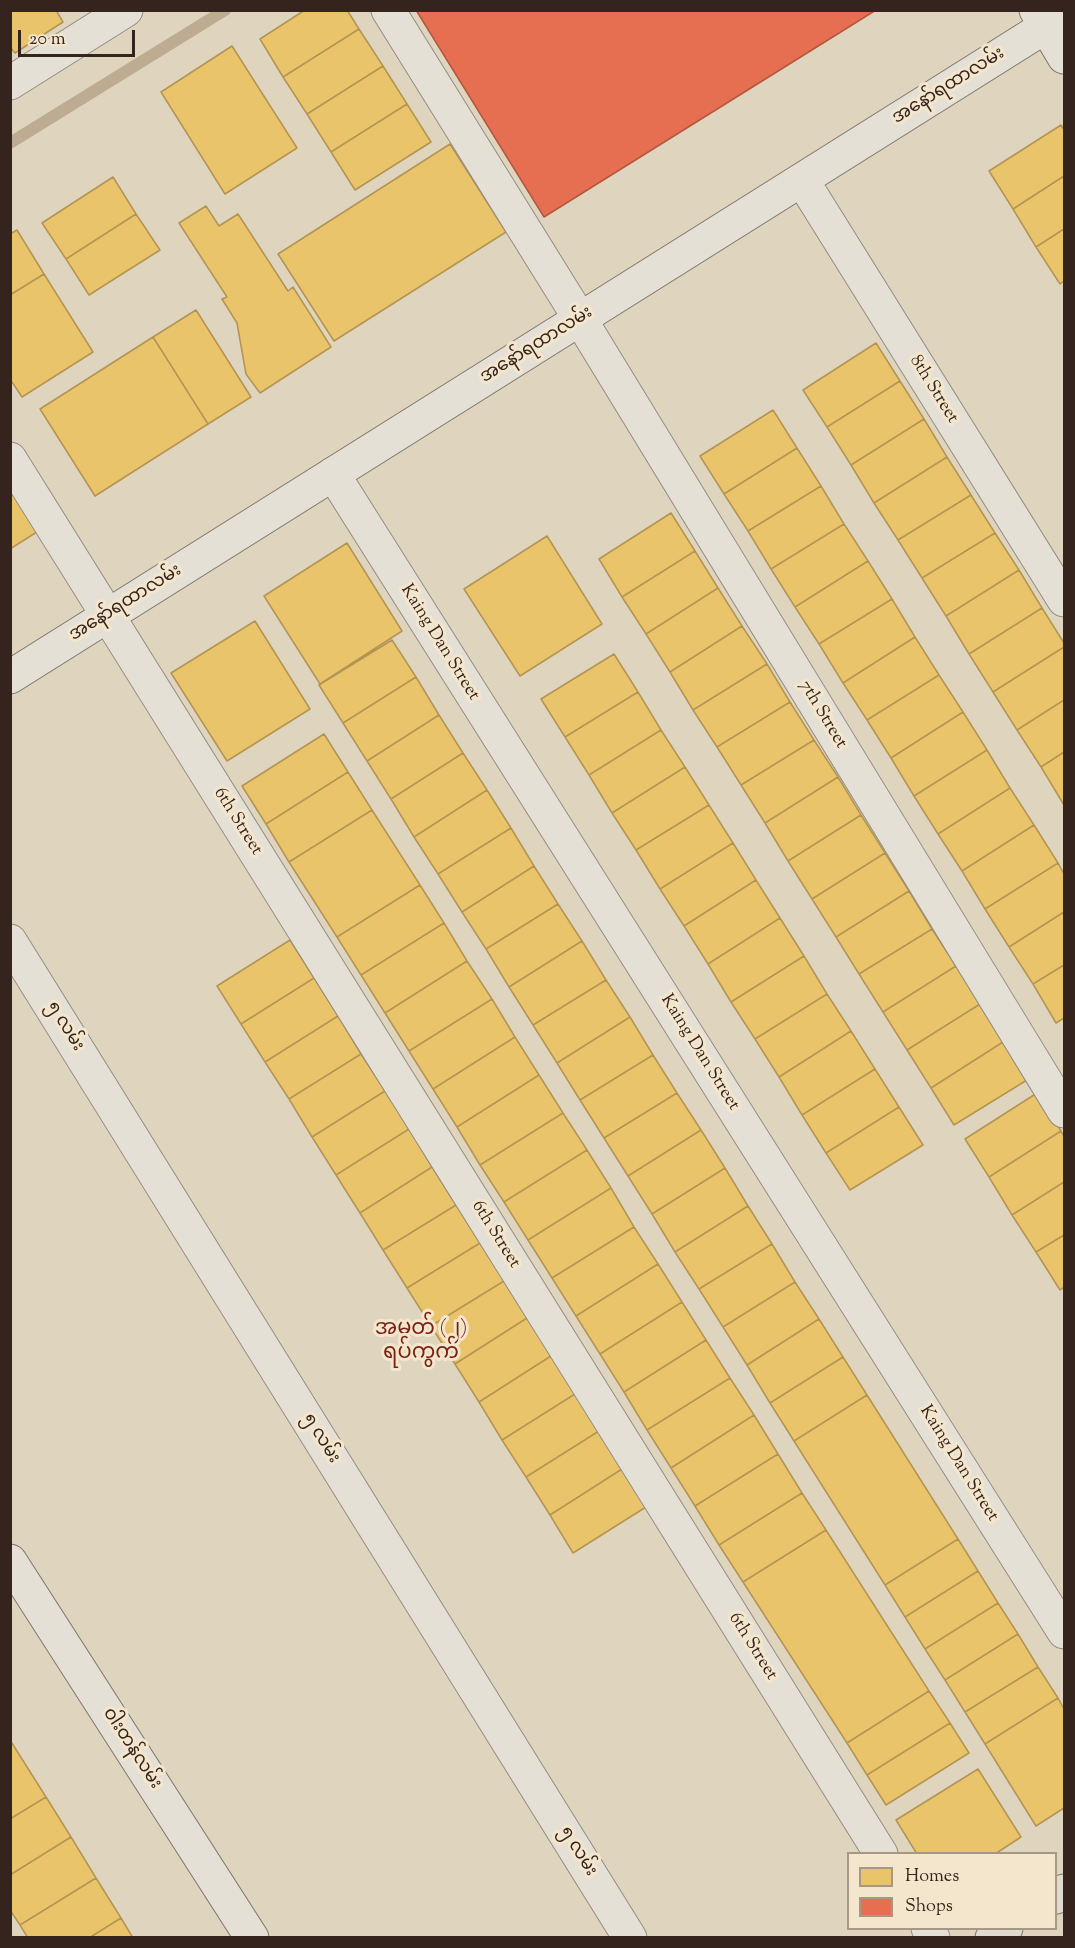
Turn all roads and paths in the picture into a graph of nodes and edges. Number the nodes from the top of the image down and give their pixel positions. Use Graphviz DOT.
graph roads {
  1 [pos="126,10"];
  2 [pos="388,10"];
  3 [pos="1049,17"];
  4 [pos="1065,57"];
  5 [pos="10,83"];
  6 [pos="802,180"];
  7 [pos="580,319"];
  8 [pos="10,459"];
  9 [pos="333,474"];
  10 [pos="1065,600"];
  11 [pos="108,615"];
  12 [pos="10,677"];
  13 [pos="10,941"];
  14 [pos="1065,1111"];
  15 [pos="10,1561"];
  16 [pos="1065,1632"];
  17 [pos="880,1852"];
  18 [pos="252,1938"];
  19 [pos="630,1938"];
  1 -- 5 [label="street"];
  2 -- 7 [label="street, 7th Street"];
  3 -- 4 [label="street"];
  3 -- 6 [label="street, အနော်ရထာလမ်း"];
  6 -- 7 [label="street, အနော်ရထာလမ်း"];
  6 -- 10 [label="street, 8th Street"];
  7 -- 9 [label="street, အနော်ရထာလမ်း"];
  7 -- 14 [label="street, 7th Street"];
  8 -- 11 [label="street, 6th Street"];
  9 -- 11 [label="street, အနော်ရထာလမ်း"];
  9 -- 16 [label="street, Kaing Dan Street"];
  11 -- 12 [label="street, အနော်ရထာလမ်း"];
  11 -- 17 [label="street, 6th Street"];
  13 -- 19 [label="street, ၅ လမ်း"];
  15 -- 18 [label="street, ဝါးတန်လမ်း"];
}
